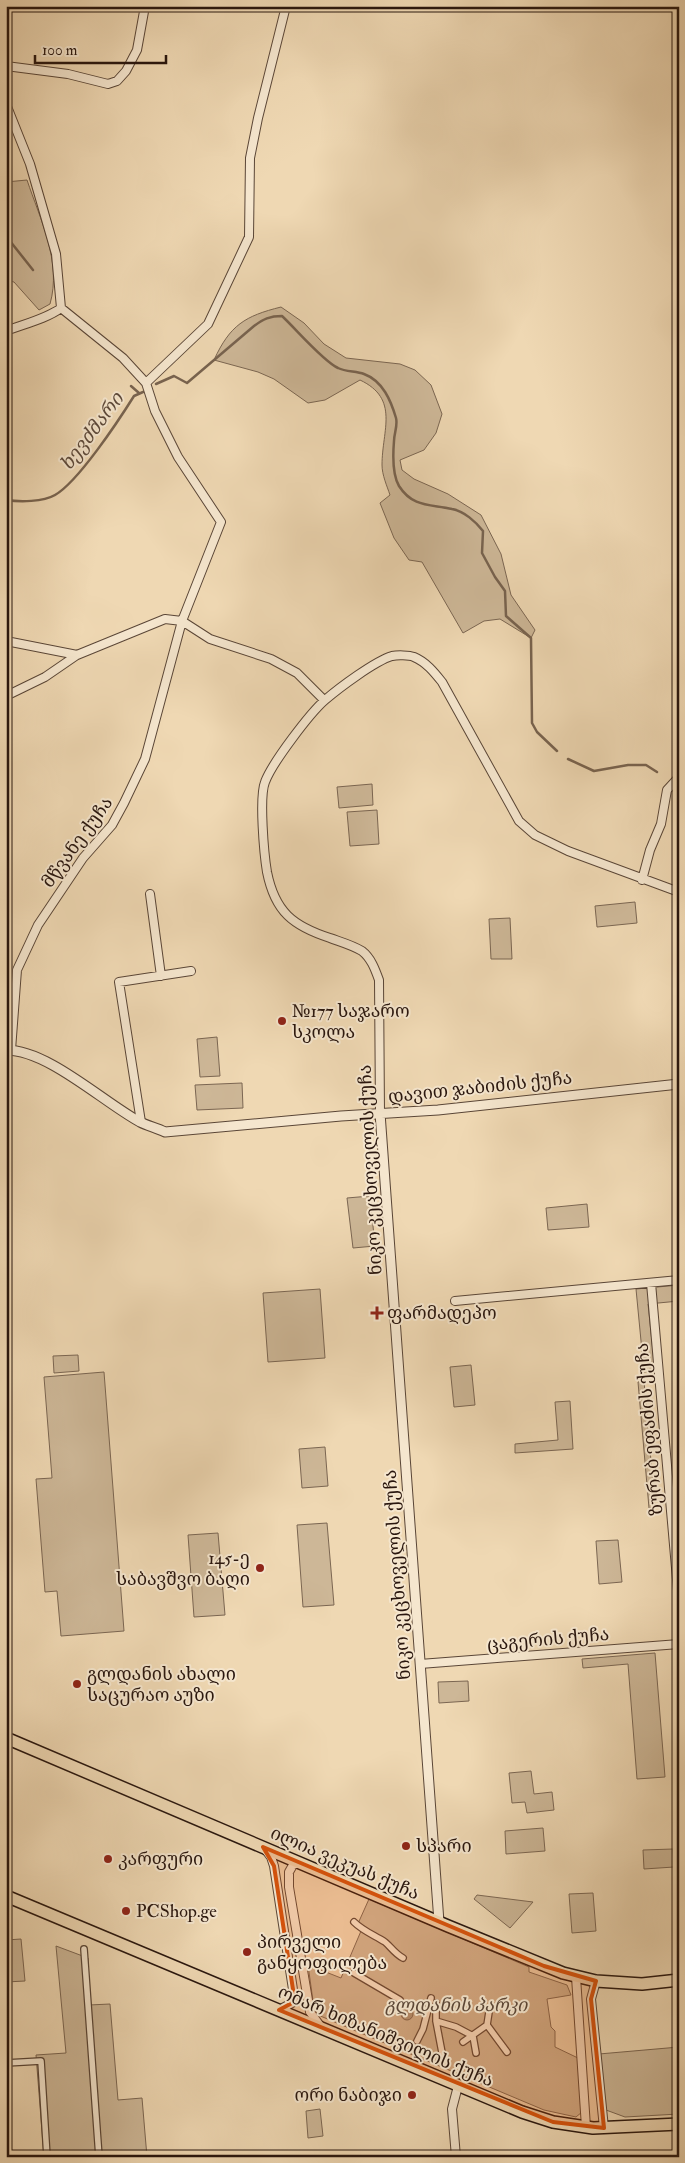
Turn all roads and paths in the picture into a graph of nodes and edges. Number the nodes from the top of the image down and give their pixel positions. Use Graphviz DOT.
graph roads {
  1 [pos="145,6"];
  2 [pos="286,6"];
  3 [pos="6,66"];
  4 [pos="6,104"];
  5 [pos="61,308"];
  6 [pos="6,331"];
  7 [pos="146,383"];
  8 [pos="182,621"];
  9 [pos="6,641"];
  10 [pos="76,656"];
  11 [pos="6,696"];
  12 [pos="324,700"];
  13 [pos="679,777"];
  14 [pos="642,880"];
  15 [pos="679,892"];
  16 [pos="150,894"];
  17 [pos="191,971"];
  18 [pos="161,976"];
  19 [pos="9,1050"];
  20 [pos="679,1084"];
  21 [pos="380,1113"];
  22 [pos="141,1122"];
  23 [pos="679,1280"];
  24 [pos="651,1283"];
  25 [pos="456,1301"];
  26 [pos="679,1602"];
  27 [pos="679,1644"];
  28 [pos="420,1664"];
  29 [pos="6,1738"];
  30 [pos="263,1847"];
  31 [pos="300,1864"];
  32 [pos="6,1896"];
  33 [pos="354,1922"];
  34 [pos="439,1922"];
  35 [pos="84,1949"];
  36 [pos="403,1958"];
  37 [pos="354,1973"];
  38 [pos="576,1977"];
  39 [pos="679,1980"];
  40 [pos="596,1981"];
  41 [pos="431,1998"];
  42 [pos="400,2000"];
  43 [pos="436,2003"];
  44 [pos="279,2010"];
  45 [pos="489,2012"];
  46 [pos="436,2021"];
  47 [pos="486,2025"];
  48 [pos="321,2027"];
  49 [pos="473,2036"];
  50 [pos="417,2041"];
  51 [pos="463,2042"];
  52 [pos="476,2052"];
  53 [pos="507,2052"];
  54 [pos="6,2063"];
  55 [pos="444,2063"];
  56 [pos="458,2086"];
  57 [pos="679,2124"];
  58 [pos="586,2127"];
  59 [pos="604,2128"];
  60 [pos="47,2157"];
  61 [pos="99,2157"];
  62 [pos="456,2157"];
  1 -- 3 [label="street"];
  2 -- 7 [label="street"];
  4 -- 5 [label="street"];
  5 -- 6 [label="street"];
  5 -- 7 [label="street"];
  7 -- 8 [label="street, მწვანე ქუჩა"];
  8 -- 10 [label="street"];
  8 -- 12 [label="street"];
  8 -- 19 [label="street, მწვანე ქუჩა"];
  9 -- 10 [label="street"];
  10 -- 11 [label="street"];
  12 -- 14 [label="street, ნიკო კეცხოველის ქუჩა"];
  12 -- 21 [label="street, ნიკო კეცხოველის ქუჩა"];
  13 -- 14 [label="street"];
  14 -- 15 [label="street, ნიკო კეცხოველის ქუჩა"];
  16 -- 18 [label="street"];
  17 -- 18 [label="street"];
  18 -- 22 [label="street"];
  19 -- 22 [label="street, დავით ჯაბიძის ქუჩა"];
  20 -- 21 [label="street, დავით ჯაბიძის ქუჩა"];
  21 -- 22 [label="street, დავით ჯაბიძის ქუჩა"];
  21 -- 28 [label="street, ნიკო კეცხოველის ქუჩა"];
  23 -- 24 [label="street"];
  24 -- 25 [label="street"];
  24 -- 26 [label="street, ზურაბ ეფაძის ქუჩა"];
  27 -- 28 [label="street, ცაგერის ქუჩა"];
  28 -- 34 [label="street, ნიკო კეცხოველის ქუჩა"];
  29 -- 30 [label="main road, ილია ვეკუას ქუჩა"];
  30 -- 31 [label="main road, ილია ვეკუას ქუჩა"];
  30 -- 44 [label="street"];
  31 -- 34 [label="main road, ილია ვეკუას ქუჩა"];
  31 -- 48 [label="street"];
  32 -- 44 [label="main road, ომარ ხიზანიშვილის ქუჩა"];
  33 -- 36 [label="street"];
  34 -- 38 [label="main road, ილია ვეკუას ქუჩა"];
  35 -- 61 [label="street"];
  37 -- 42 [label="street"];
  38 -- 40 [label="main road, ილია ვეკუას ქუჩა"];
  38 -- 58 [label="street"];
  39 -- 40 [label="main road, ილია ვეკუას ქუჩა"];
  40 -- 59 [label="street"];
  41 -- 50 [label="street"];
  43 -- 46 [label="street"];
  44 -- 48 [label="main road, ომარ ხიზანიშვილის ქუჩა"];
  45 -- 47 [label="street"];
  46 -- 49 [label="street"];
  46 -- 55 [label="street"];
  47 -- 49 [label="street"];
  47 -- 53 [label="street"];
  48 -- 56 [label="main road, ომარ ხიზანიშვილის ქუჩა"];
  49 -- 51 [label="street"];
  49 -- 52 [label="street"];
  54 -- 60 [label="street"];
  56 -- 58 [label="main road, ომარ ხიზანიშვილის ქუჩა"];
  56 -- 62 [label="street"];
  57 -- 59 [label="main road, ომარ ხიზანიშვილის ქუჩა"];
  58 -- 59 [label="main road, ომარ ხიზანიშვილის ქუჩა"];
}
